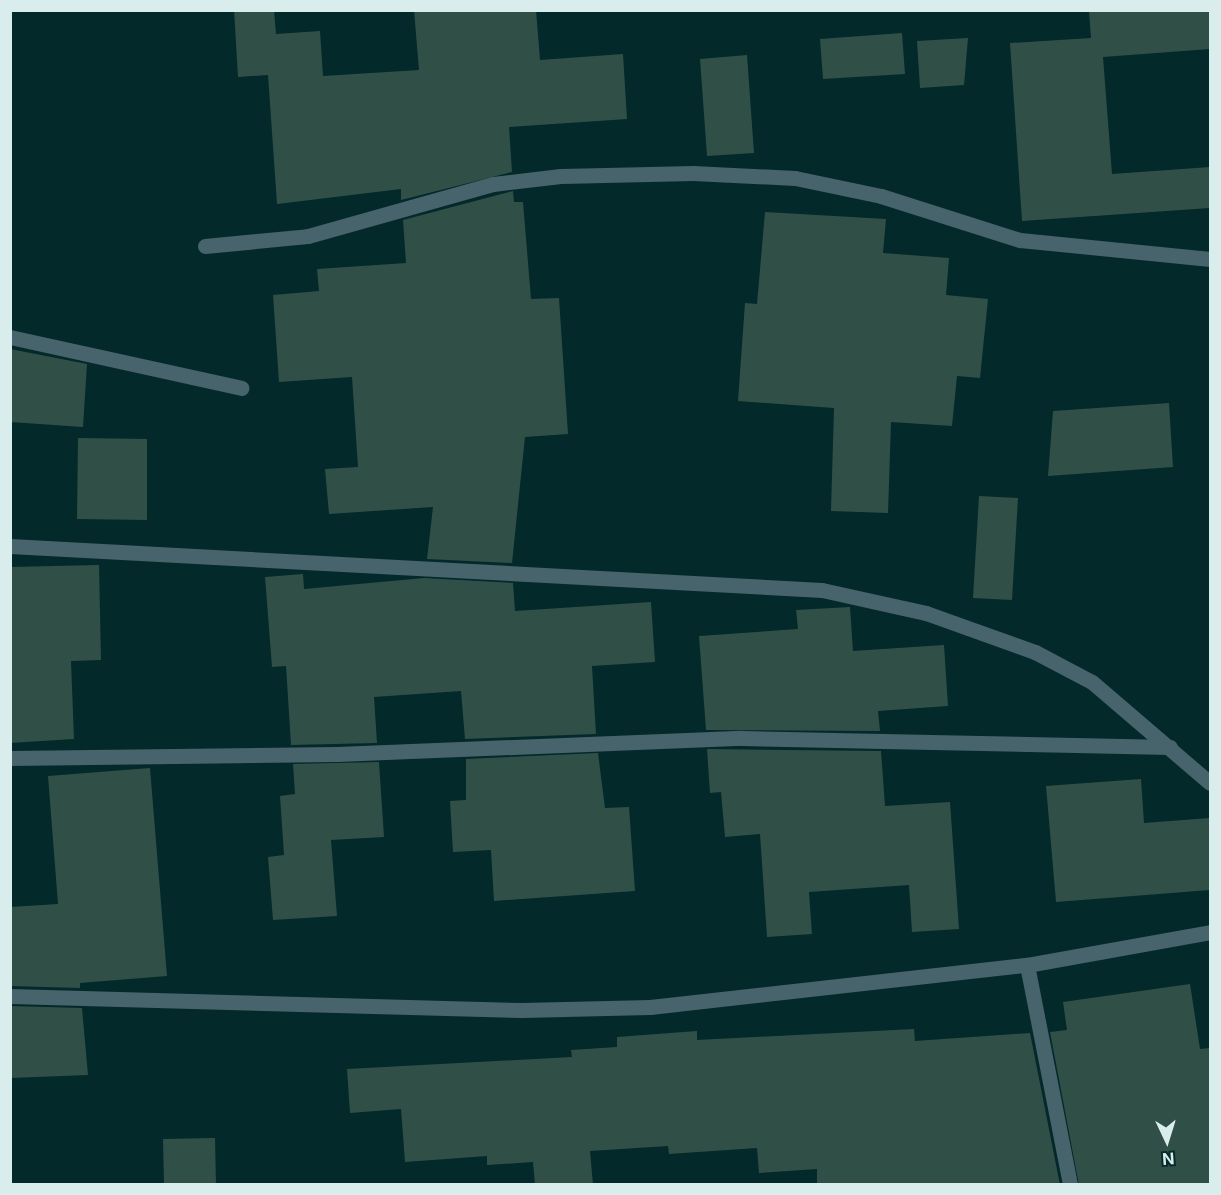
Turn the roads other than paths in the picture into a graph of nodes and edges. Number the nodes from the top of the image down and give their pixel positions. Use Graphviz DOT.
graph roads {
  1 [pos="205,246"];
  2 [pos="1210,259"];
  3 [pos="10,337"];
  4 [pos="241,388"];
  5 [pos="10,546"];
  6 [pos="1170,747"];
  7 [pos="10,758"];
  8 [pos="1210,783"];
  9 [pos="1210,932"];
  10 [pos="1027,965"];
  11 [pos="10,996"];
  12 [pos="1070,1185"];
  1 -- 2 [label="street"];
  3 -- 4 [label="street"];
  5 -- 6 [label="street"];
  6 -- 7 [label="street"];
  6 -- 8 [label="street"];
  9 -- 10 [label="street"];
  10 -- 11 [label="street"];
  10 -- 12 [label="street"];
}
